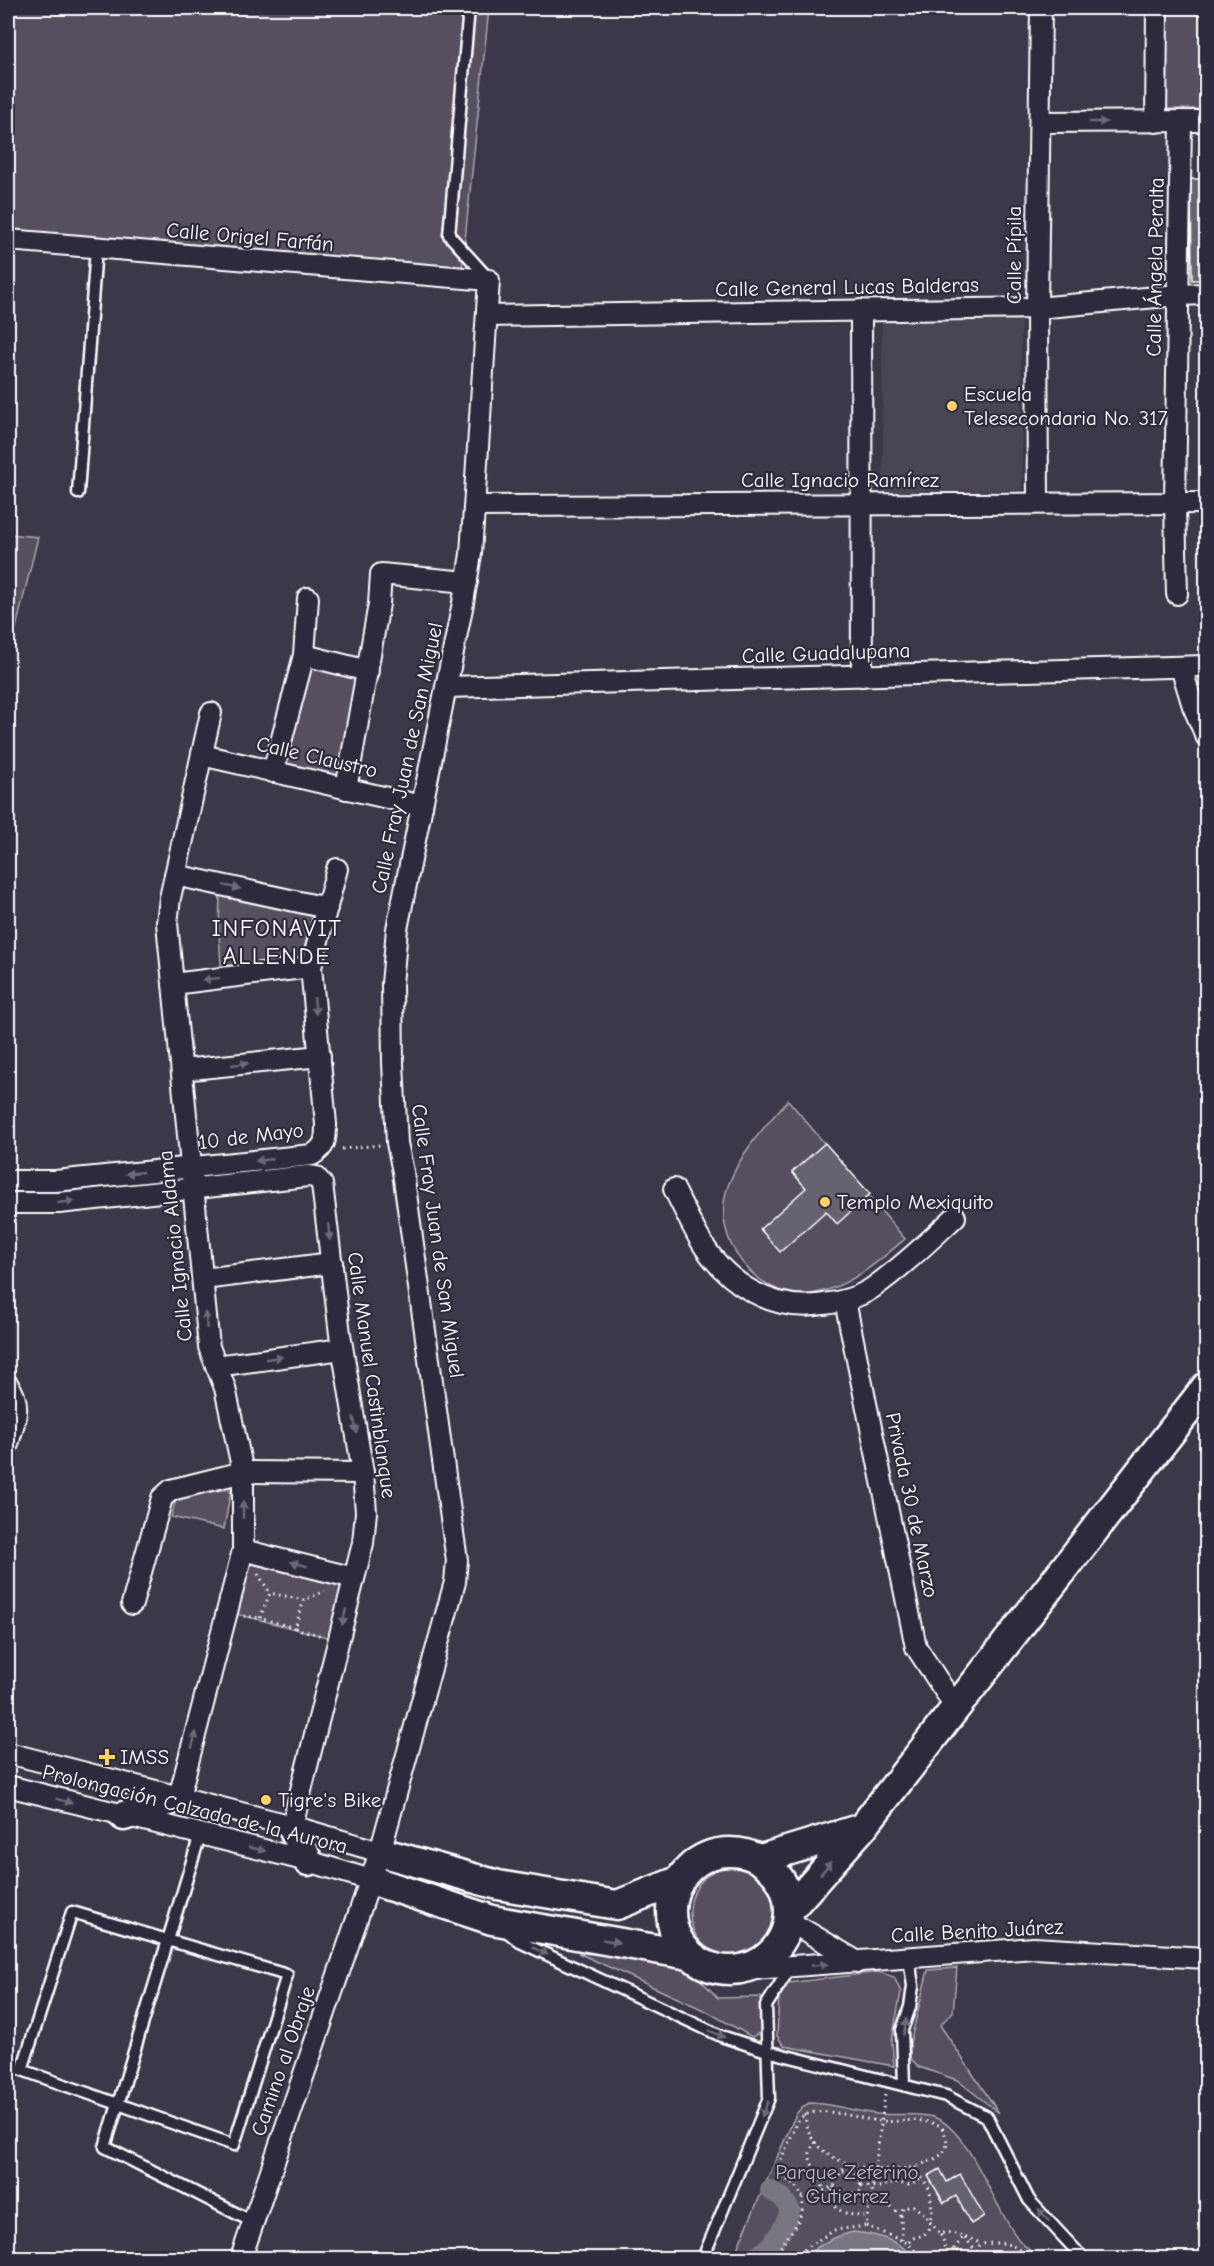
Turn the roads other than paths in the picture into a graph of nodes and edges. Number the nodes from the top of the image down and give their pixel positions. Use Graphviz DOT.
graph roads {
  1 [pos="469,8"];
  2 [pos="1041,8"];
  3 [pos="1157,8"];
  4 [pos="1181,121"];
  5 [pos="1206,121"];
  6 [pos="1040,122"];
  7 [pos="1156,122"];
  8 [pos="8,240"];
  9 [pos="96,248"];
  10 [pos="489,280"];
  11 [pos="1206,294"];
  12 [pos="1178,295"];
  13 [pos="1037,308"];
  14 [pos="861,310"];
  15 [pos="487,316"];
  16 [pos="78,494"];
  17 [pos="1038,503"];
  18 [pos="1175,503"];
  19 [pos="1206,503"];
  20 [pos="862,504"];
  21 [pos="475,506"];
  22 [pos="467,582"];
  23 [pos="1178,594"];
  24 [pos="308,598"];
  25 [pos="304,656"];
  26 [pos="1206,666"];
  27 [pos="1181,667"];
  28 [pos="368,671"];
  29 [pos="862,676"];
  30 [pos="447,687"];
  31 [pos="211,713"];
  32 [pos="1206,736"];
  33 [pos="202,755"];
  34 [pos="273,772"];
  35 [pos="346,789"];
  36 [pos="422,806"];
  37 [pos="337,869"];
  38 [pos="175,875"];
  39 [pos="327,908"];
  40 [pos="311,968"];
  41 [pos="173,984"];
  42 [pos="320,1056"];
  43 [pos="182,1070"];
  44 [pos="192,1167"];
  45 [pos="8,1181"];
  46 [pos="38,1181"];
  47 [pos="194,1189"];
  48 [pos="674,1189"];
  49 [pos="8,1203"];
  50 [pos="38,1203"];
  51 [pos="955,1217"];
  52 [pos="332,1263"];
  53 [pos="202,1279"];
  54 [pos="845,1301"];
  55 [pos="342,1348"];
  56 [pos="216,1366"];
  57 [pos="8,1385"];
  58 [pos="1206,1387"];
  59 [pos="8,1444"];
  60 [pos="243,1472"];
  61 [pos="363,1473"];
  62 [pos="243,1550"];
  63 [pos="354,1578"];
  64 [pos="132,1604"];
  65 [pos="957,1708"];
  66 [pos="8,1754"];
  67 [pos="8,1786"];
  68 [pos="179,1797"];
  69 [pos="124,1816"];
  70 [pos="292,1826"];
  71 [pos="862,1828"];
  72 [pos="200,1835"];
  73 [pos="380,1852"];
  74 [pos="761,1859"];
  75 [pos="308,1861"];
  76 [pos="371,1880"];
  77 [pos="678,1881"];
  78 [pos="498,1885"];
  79 [pos="790,1915"];
  80 [pos="492,1920"];
  81 [pos="168,1939"];
  82 [pos="689,1955"];
  83 [pos="909,1958"];
  84 [pos="1206,1958"];
  85 [pos="858,1962"];
  86 [pos="790,1968"];
  87 [pos="740,1970"];
  88 [pos="767,2052"];
  89 [pos="904,2085"];
  90 [pos="118,2104"];
  91 [pos="254,2222"];
  92 [pos="241,2259"];
  93 [pos="704,2259"];
  94 [pos="1083,2259"];
  1 -- 10 [label="lane"];
  2 -- 6 [label="street, Calle Pípila"];
  3 -- 7 [label="street"];
  4 -- 5 [label="street"];
  4 -- 7 [label="street"];
  4 -- 12 [label="street, Calle Ángela Peralta"];
  6 -- 7 [label="street, one-way"];
  6 -- 13 [label="street, Calle Pípila"];
  8 -- 9 [label="street, Calle Origel Farfán"];
  9 -- 10 [label="street, Calle Origel Farfán"];
  9 -- 16 [label="lane"];
  10 -- 15 [label="street, Calle Fray Juan de San Miguel"];
  11 -- 12 [label="street, Calle General Lucas Balderas"];
  12 -- 13 [label="street, Calle General Lucas Balderas"];
  12 -- 18 [label="street, Calle Ángela Peralta"];
  13 -- 14 [label="street, Calle General Lucas Balderas"];
  13 -- 17 [label="street, Calle Pípila"];
  14 -- 15 [label="street, Calle General Lucas Balderas"];
  14 -- 20 [label="street"];
  15 -- 21 [label="street, Calle Fray Juan de San Miguel"];
  17 -- 18 [label="street, Calle Ignacio Ramírez"];
  17 -- 20 [label="street, Calle Ignacio Ramírez"];
  18 -- 19 [label="street, Calle Ignacio Ramírez"];
  18 -- 23 [label="street, Calle Ángela Peralta"];
  20 -- 21 [label="street, Calle Ignacio Ramírez"];
  20 -- 29 [label="street"];
  21 -- 22 [label="street, Calle Fray Juan de San Miguel"];
  22 -- 28 [label="street"];
  22 -- 30 [label="street, Calle Fray Juan de San Miguel"];
  24 -- 25 [label="street"];
  25 -- 28 [label="street"];
  25 -- 34 [label="street"];
  26 -- 27 [label="street, Calle Guadalupana"];
  27 -- 29 [label="street, Calle Guadalupana"];
  27 -- 32 [label="street"];
  28 -- 35 [label="street"];
  29 -- 30 [label="street, Calle Guadalupana"];
  30 -- 36 [label="street, Calle Fray Juan de San Miguel"];
  31 -- 33 [label="street, Calle Ignacio Aldama"];
  33 -- 34 [label="street, Calle Claustro"];
  33 -- 38 [label="street, Calle Ignacio Aldama"];
  34 -- 35 [label="street, Calle Claustro"];
  35 -- 36 [label="street, Calle Claustro"];
  36 -- 73 [label="street, Calle Fray Juan de San Miguel"];
  37 -- 39 [label="street"];
  38 -- 39 [label="street, one-way"];
  38 -- 41 [label="street, Calle Ignacio Aldama"];
  39 -- 40 [label="street"];
  40 -- 41 [label="street, one-way"];
  40 -- 42 [label="street, one-way"];
  41 -- 43 [label="street, Calle Ignacio Aldama"];
  43 -- 42 [label="street, one-way"];
  42 -- 44 [label="street, 10 de Mayo, one-way"];
  43 -- 44 [label="street, Calle Ignacio Aldama"];
  44 -- 46 [label="street, 10 de Mayo, one-way"];
  44 -- 47 [label="street, Calle Ignacio Aldama"];
  45 -- 46 [label="street, 10 de Mayo"];
  46 -- 50 [label="street"];
  50 -- 47 [label="street, one-way"];
  47 -- 52 [label="street, Calle Manuel Castinblanque, one-way"];
  47 -- 53 [label="street, Calle Ignacio Aldama"];
  48 -- 54 [label="street"];
  49 -- 50 [label="street"];
  51 -- 54 [label="street"];
  52 -- 53 [label="street"];
  52 -- 55 [label="street, Calle Manuel Castinblanque"];
  56 -- 53 [label="street, Calle Ignacio Aldama, one-way"];
  54 -- 65 [label="street, Privada 30 de Marzo"];
  56 -- 55 [label="street, one-way"];
  55 -- 61 [label="street, Calle Manuel Castinblanque, one-way"];
  56 -- 60 [label="street, Calle Ignacio Aldama"];
  57 -- 59 [label="street"];
  58 -- 65 [label="main road"];
  60 -- 61 [label="street"];
  62 -- 60 [label="street, Calle Ignacio Aldama, one-way"];
  60 -- 64 [label="street"];
  61 -- 63 [label="street, Calle Manuel Castinblanque"];
  63 -- 62 [label="street, one-way"];
  68 -- 62 [label="street, Calle Ignacio Aldama, one-way"];
  63 -- 70 [label="street, Calle Manuel Castinblanque, one-way"];
  65 -- 71 [label="main road"];
  66 -- 68 [label="street, Prolongación Calzada de la Aurora"];
  67 -- 69 [label="street, Prolongación Calzada de la Aurora, one-way"];
  68 -- 69 [label="main road"];
  68 -- 70 [label="street, Prolongación Calzada de la Aurora"];
  69 -- 72 [label="street, Prolongación Calzada de la Aurora"];
  70 -- 73 [label="street, Prolongación Calzada de la Aurora"];
  70 -- 75 [label="main road"];
  71 -- 74 [label="main road"];
  79 -- 71 [label="main road, one-way"];
  72 -- 75 [label="street, Prolongación Calzada de la Aurora, one-way"];
  72 -- 81 [label="lane"];
  73 -- 76 [label="street, Calle Fray Juan de San Miguel"];
  73 -- 78 [label="main road"];
  74 -- 77 [label="main road"];
  74 -- 79 [label="main road"];
  75 -- 76 [label="street, Prolongación Calzada de la Aurora"];
  76 -- 78 [label="main road"];
  76 -- 80 [label="main road"];
  76 -- 91 [label="street, Camino al Obraje"];
  77 -- 78 [label="main road"];
  77 -- 82 [label="main road"];
  79 -- 85 [label="street"];
  79 -- 87 [label="main road"];
  80 -- 82 [label="main road, one-way"];
  80 -- 88 [label="lane, one-way"];
  81 -- 90 [label="lane"];
  81 -- 90 [label="lane"];
  81 -- 90 [label="lane"];
  82 -- 87 [label="main road"];
  83 -- 84 [label="street, Calle Benito Juárez"];
  83 -- 85 [label="street, Calle Benito Juárez"];
  89 -- 83 [label="lane, one-way"];
  86 -- 85 [label="street, Calle Benito Juárez, one-way"];
  86 -- 87 [label="street, Calle Benito Juárez"];
  86 -- 88 [label="lane"];
  88 -- 89 [label="lane"];
  88 -- 93 [label="lane, one-way"];
  94 -- 89 [label="lane, one-way"];
  90 -- 91 [label="lane"];
  91 -- 92 [label="street, Camino al Obraje"];
}
